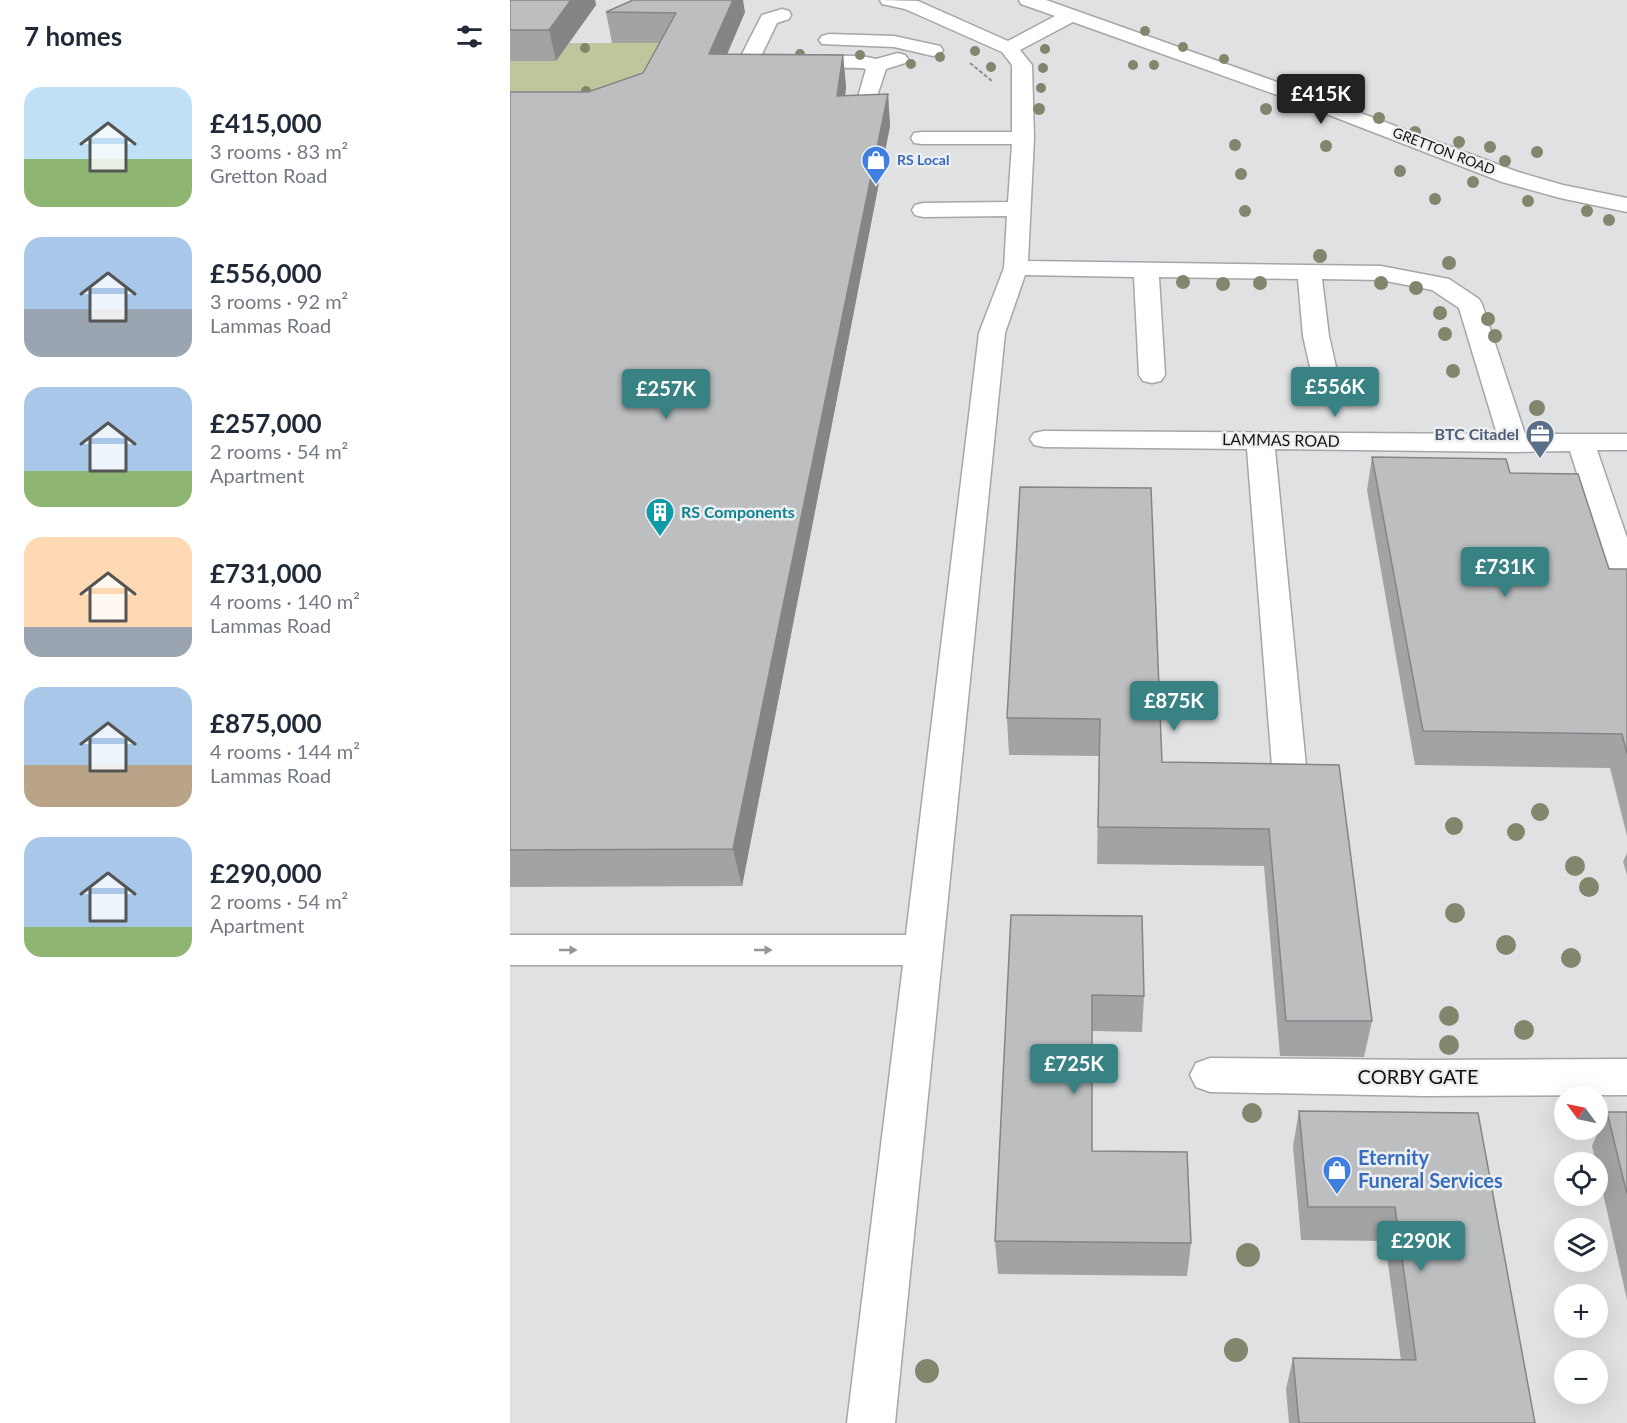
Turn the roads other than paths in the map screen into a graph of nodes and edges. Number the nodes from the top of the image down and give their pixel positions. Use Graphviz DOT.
graph roads {
  1 [pos="890,0"];
  2 [pos="1028,0"];
  3 [pos="782,15"];
  4 [pos="1070,16"];
  5 [pos="980,34"];
  6 [pos="758,40"];
  7 [pos="782,40"];
  8 [pos="805,40"];
  9 [pos="1009,48"];
  10 [pos="933,50"];
  11 [pos="877,65"];
  12 [pos="866,104"];
  13 [pos="922,138"];
  14 [pos="1023,138"];
  15 [pos="1627,205"];
  16 [pos="1018,208"];
  17 [pos="923,210"];
  18 [pos="1016,267"];
  19 [pos="1146,268"];
  20 [pos="1309,271"];
  21 [pos="1152,375"];
  22 [pos="1325,376"];
  23 [pos="1044,439"];
  24 [pos="1260,439"];
  25 [pos="1627,442"];
  26 [pos="1581,443"];
  27 [pos="1514,444"];
  28 [pos="1620,561"];
  29 [pos="1289,766"];
  30 [pos="510,950"];
  31 [pos="922,950"];
  32 [pos="1210,1075"];
  33 [pos="1627,1077"];
  34 [pos="871,1423"];
  1 -- 5 [label="street"];
  2 -- 4 [label="street, GRETTON ROAD"];
  3 -- 6 [label="street"];
  4 -- 9 [label="street"];
  4 -- 15 [label="street, GRETTON ROAD"];
  5 -- 9 [label="street"];
  5 -- 10 [label="street"];
  6 -- 7 [label="street"];
  6 -- 11 [label="street"];
  8 -- 10 [label="street"];
  9 -- 14 [label="street"];
  10 -- 11 [label="street"];
  11 -- 12 [label="street"];
  13 -- 14 [label="street"];
  14 -- 16 [label="street"];
  16 -- 17 [label="street"];
  16 -- 18 [label="street"];
  18 -- 19 [label="street"];
  18 -- 31 [label="street"];
  19 -- 20 [label="street"];
  19 -- 21 [label="street"];
  20 -- 22 [label="street"];
  20 -- 27 [label="street"];
  23 -- 24 [label="street, LAMMAS ROAD"];
  24 -- 27 [label="street, LAMMAS ROAD"];
  24 -- 29 [label="street"];
  25 -- 26 [label="street, LAMMAS ROAD"];
  26 -- 27 [label="street, LAMMAS ROAD"];
  26 -- 28 [label="street"];
  30 -- 31 [label="street, one-way"];
  31 -- 34 [label="street"];
  32 -- 33 [label="street, CORBY GATE"];
}
